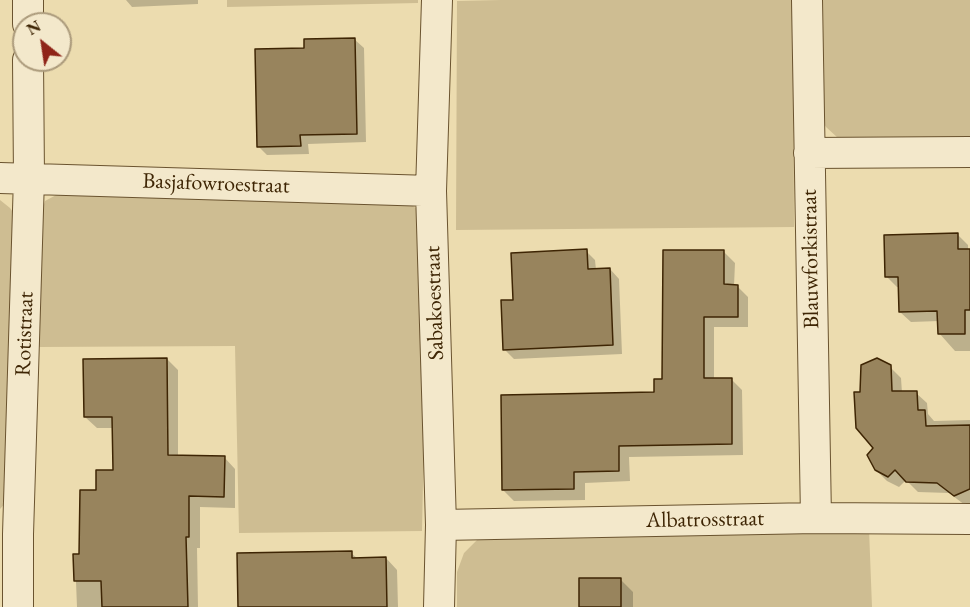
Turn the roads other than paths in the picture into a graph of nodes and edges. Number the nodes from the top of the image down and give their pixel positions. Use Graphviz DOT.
graph roads {
  1 [pos="437,0"];
  2 [pos="807,0"];
  3 [pos="28,72"];
  4 [pos="970,152"];
  5 [pos="809,153"];
  6 [pos="0,178"];
  7 [pos="29,178"];
  8 [pos="431,191"];
  9 [pos="816,518"];
  10 [pos="970,519"];
  11 [pos="441,525"];
  12 [pos="9,534"];
  13 [pos="18,607"];
  14 [pos="439,607"];
  1 -- 8 [label="street, Sabakoestraat"];
  2 -- 5 [label="street, Blauwforkistraat"];
  3 -- 7 [label="street, Rotistraat"];
  4 -- 5 [label="street"];
  5 -- 9 [label="street, Blauwforkistraat"];
  6 -- 7 [label="street, Basjafowroestraat"];
  7 -- 8 [label="street, Basjafowroestraat"];
  7 -- 12 [label="street, Rotistraat"];
  8 -- 11 [label="street, Sabakoestraat"];
  9 -- 10 [label="street, Albatrosstraat"];
  9 -- 11 [label="street, Albatrosstraat"];
  11 -- 14 [label="street, Sabakoestraat"];
  12 -- 13 [label="street, Rotistraat"];
}
